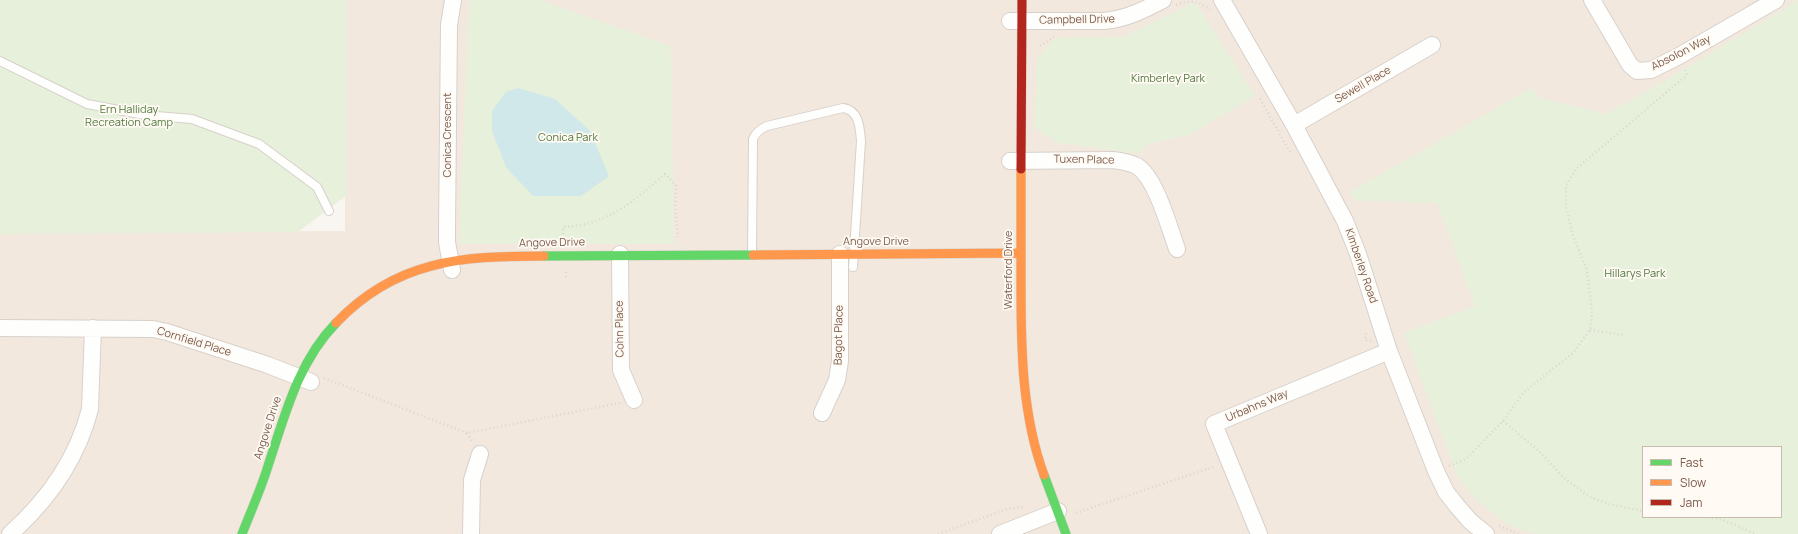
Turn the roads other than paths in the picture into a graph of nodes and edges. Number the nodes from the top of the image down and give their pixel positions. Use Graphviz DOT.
graph roads {
  1 [pos="453,0"];
  2 [pos="1022,0"];
  3 [pos="1592,0"];
  4 [pos="1776,0"];
  5 [pos="1222,2"];
  6 [pos="1167,4"];
  7 [pos="1013,21"];
  8 [pos="1432,45"];
  9 [pos="0,61"];
  10 [pos="1294,125"];
  11 [pos="1013,161"];
  12 [pos="329,211"];
  13 [pos="1177,249"];
  14 [pos="1021,253"];
  15 [pos="752,254"];
  16 [pos="1009,256"];
  17 [pos="847,263"];
  18 [pos="620,265"];
  19 [pos="1022,266"];
  20 [pos="454,267"];
  21 [pos="435,275"];
  22 [pos="0,328"];
  23 [pos="93,328"];
  24 [pos="1389,351"];
  25 [pos="308,380"];
  26 [pos="634,400"];
  27 [pos="822,413"];
  28 [pos="480,454"];
  29 [pos="1052,515"];
  30 [pos="10,534"];
  31 [pos="242,534"];
  32 [pos="471,534"];
  33 [pos="1000,534"];
  34 [pos="1066,534"];
  35 [pos="1259,534"];
  36 [pos="1486,534"];
  1 -- 20 [label="street, Conica Crescent"];
  2 -- 7 [label="street, Waterford Drive"];
  3 -- 4 [label="street, Absolon Way"];
  5 -- 10 [label="street, Kimberley Road"];
  6 -- 7 [label="street, Campbell Drive"];
  7 -- 11 [label="street, Waterford Drive"];
  8 -- 10 [label="street, Sewell Place"];
  9 -- 12 [label="lane"];
  10 -- 24 [label="street, Kimberley Road"];
  11 -- 13 [label="street, Tuxen Place"];
  11 -- 14 [label="street, Waterford Drive"];
  14 -- 16 [label="street, Angove Drive"];
  14 -- 19 [label="street, Waterford Drive"];
  15 -- 17 [label="street, Angove Drive"];
  15 -- 17 [label="lane"];
  15 -- 18 [label="street, Angove Drive"];
  16 -- 17 [label="street, Angove Drive"];
  16 -- 19 [label="street, Angove Drive"];
  17 -- 27 [label="street, Bagot Place"];
  18 -- 20 [label="street, Angove Drive"];
  18 -- 26 [label="street, Cohn Place"];
  19 -- 29 [label="street, Waterford Drive"];
  20 -- 21 [label="street, Angove Drive"];
  20 -- 25 [label="street, Angove Drive"];
  22 -- 23 [label="street, Cornfield Place"];
  23 -- 25 [label="street, Cornfield Place"];
  23 -- 30 [label="street"];
  24 -- 35 [label="street, Urbahns Way"];
  24 -- 36 [label="street, Kimberley Road"];
  25 -- 31 [label="street, Angove Drive"];
  28 -- 32 [label="street"];
  29 -- 33 [label="street"];
  29 -- 34 [label="street, Waterford Drive"];
}
